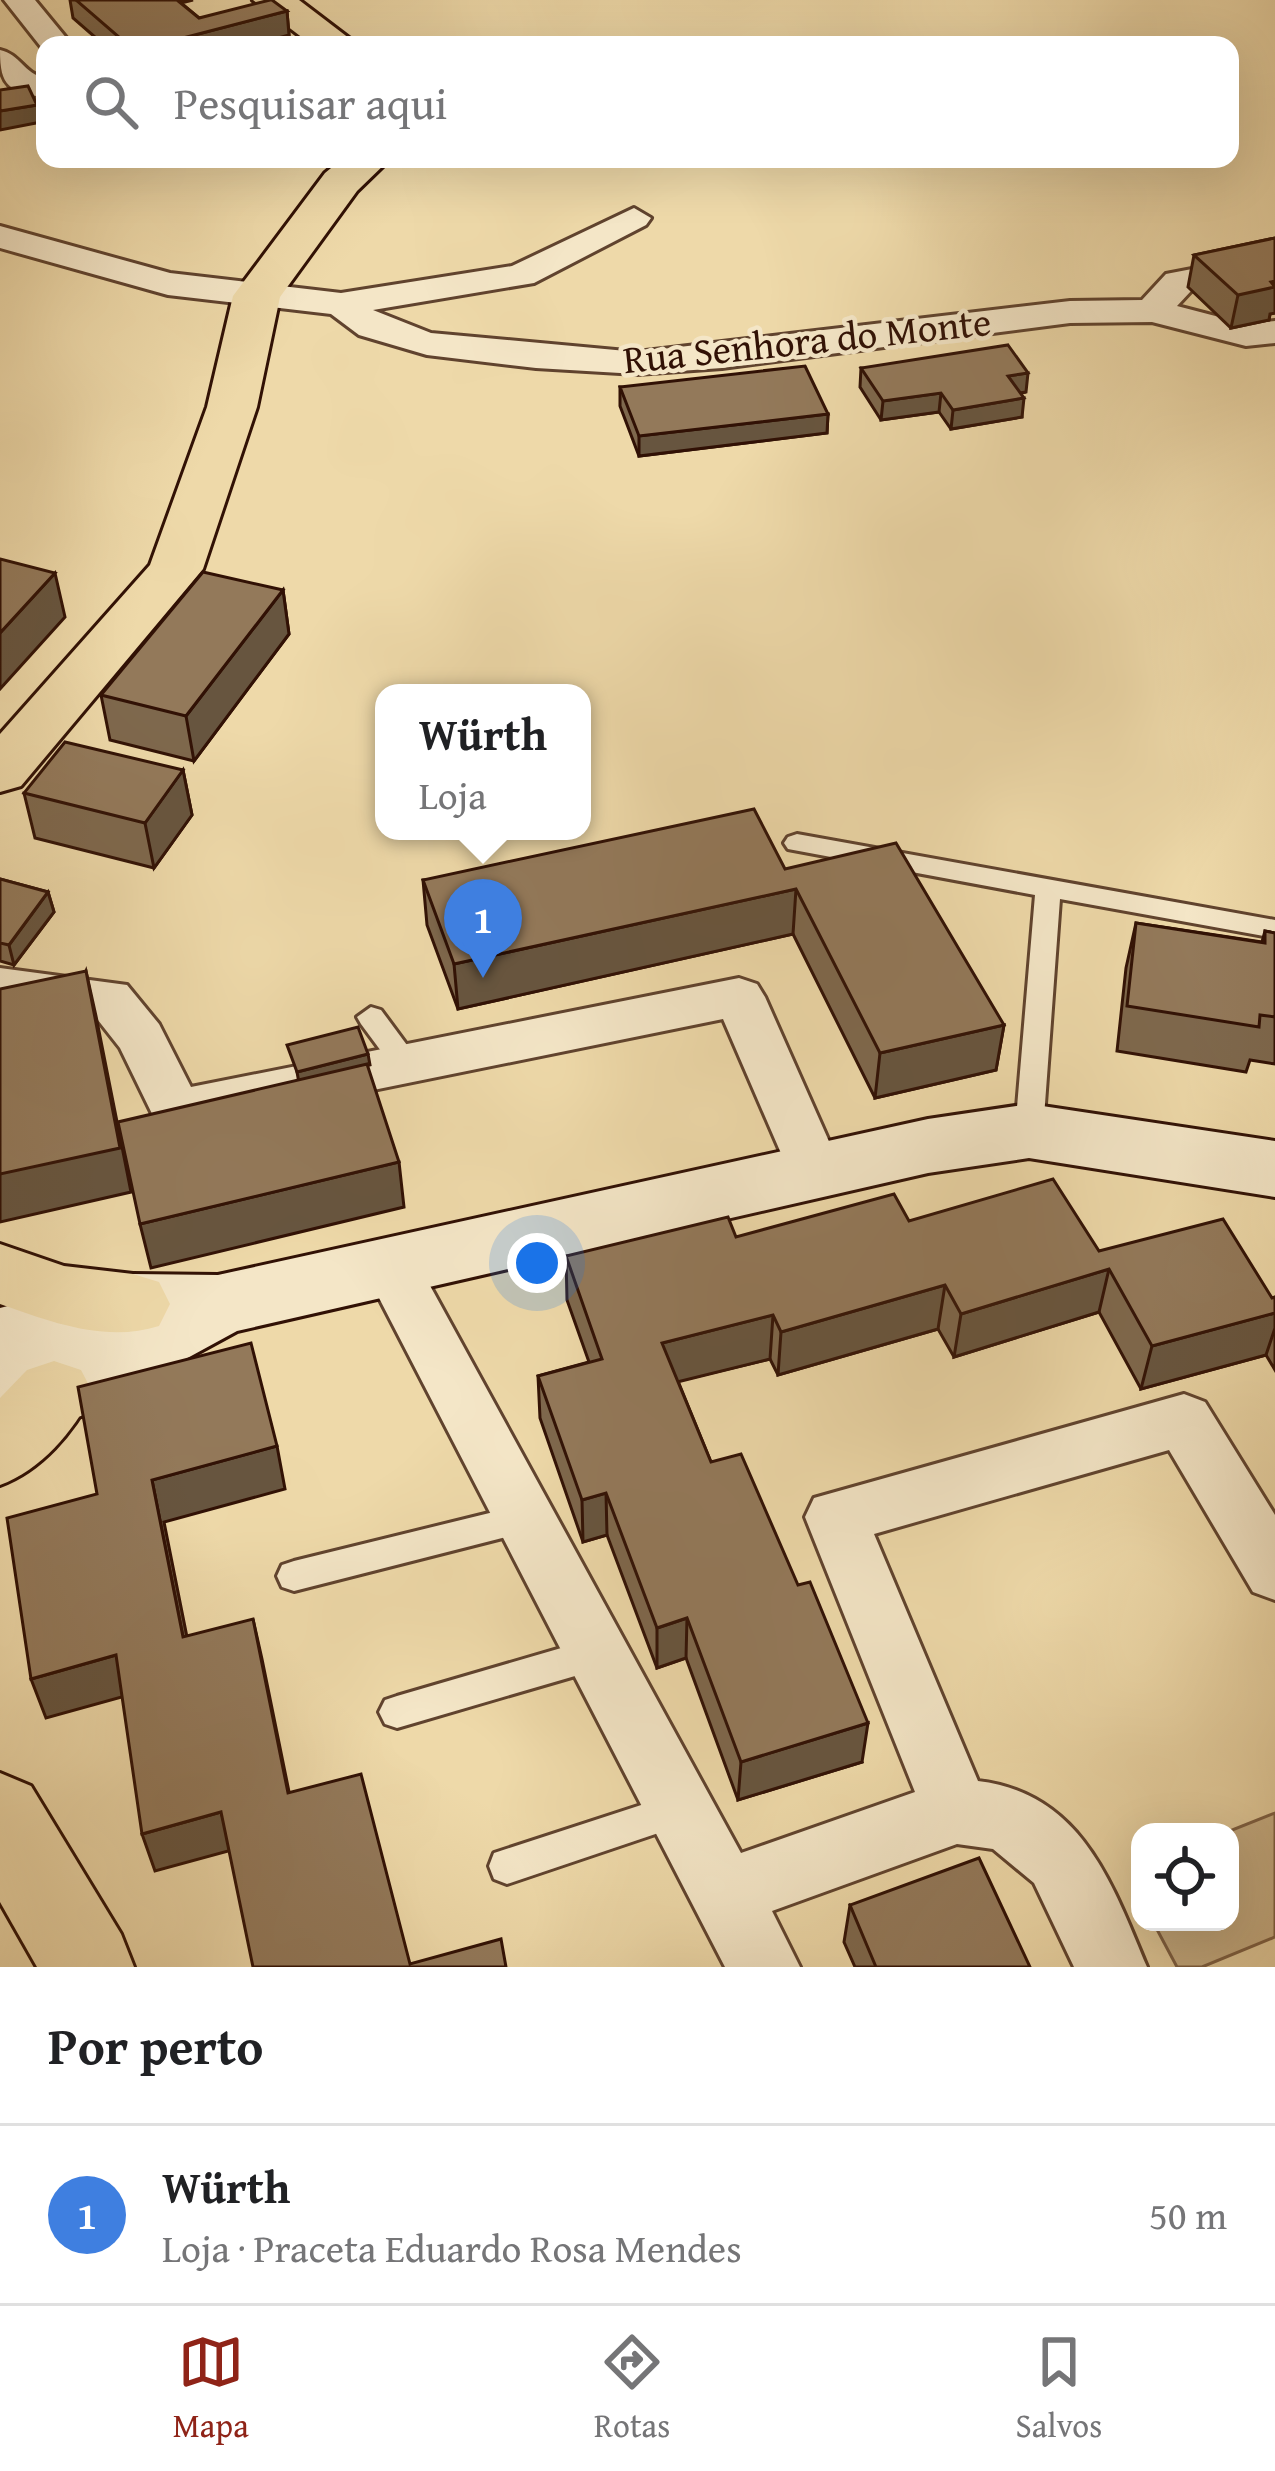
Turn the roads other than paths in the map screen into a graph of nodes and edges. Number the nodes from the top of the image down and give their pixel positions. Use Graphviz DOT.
graph roads {
  1 [pos="19,0"];
  2 [pos="273,0"];
  3 [pos="49,36"];
  4 [pos="325,36"];
  5 [pos="0,59"];
  6 [pos="36,86"];
  7 [pos="357,168"];
  8 [pos="634,218"];
  9 [pos="0,237"];
  10 [pos="1275,264"];
  11 [pos="257,296"];
  12 [pos="341,304"];
  13 [pos="1152,311"];
  14 [pos="1275,332"];
  15 [pos="0,772"];
  16 [pos="796,843"];
  17 [pos="1048,889"];
  18 [pos="1275,928"];
  19 [pos="0,986"];
  20 [pos="371,1017"];
  21 [pos="408,1067"];
  22 [pos="1029,1132"];
  23 [pos="1275,1169"];
  24 [pos="815,1172"];
  25 [pos="391,1267"];
  26 [pos="0,1274"];
  27 [pos="133,1304"];
  28 [pos="218,1305"];
  29 [pos="0,1339"];
  30 [pos="27,1398"];
  31 [pos="0,1451"];
  32 [pos="526,1518"];
  33 [pos="1275,1572"];
  34 [pos="294,1576"];
  35 [pos="599,1653"];
  36 [pos="397,1712"];
  37 [pos="681,1809"];
  38 [pos="957,1811"];
  39 [pos="0,1816"];
  40 [pos="507,1866"];
  41 [pos="728,1892"];
  42 [pos="88,1967"];
  43 [pos="764,1967"];
  44 [pos="1111,1967"];
  1 -- 3 [label="street"];
  2 -- 4 [label="main road"];
  5 -- 6 [label="street"];
  7 -- 11 [label="main road"];
  8 -- 12 [label="street"];
  9 -- 11 [label="street, Rua Senhora do Monte"];
  10 -- 13 [label="street"];
  11 -- 12 [label="street, Rua Senhora do Monte"];
  11 -- 15 [label="main road"];
  12 -- 13 [label="street, Rua Senhora do Monte"];
  13 -- 14 [label="street, Rua Senhora do Monte"];
  16 -- 17 [label="lane"];
  17 -- 18 [label="lane"];
  17 -- 22 [label="lane"];
  19 -- 21 [label="street"];
  20 -- 21 [label="lane"];
  21 -- 24 [label="street"];
  22 -- 23 [label="main road"];
  22 -- 24 [label="main road"];
  24 -- 25 [label="main road"];
  25 -- 28 [label="main road"];
  25 -- 32 [label="street"];
  26 -- 27 [label="main road"];
  27 -- 28 [label="main road"];
  27 -- 29 [label="main road"];
  28 -- 30 [label="main road"];
  30 -- 31 [label="main road"];
  32 -- 34 [label="lane"];
  32 -- 35 [label="street"];
  33 -- 38 [label="street"];
  35 -- 36 [label="lane"];
  35 -- 37 [label="street"];
  37 -- 40 [label="lane"];
  37 -- 41 [label="street"];
  38 -- 41 [label="street"];
  38 -- 44 [label="street"];
  39 -- 42 [label="main road"];
  41 -- 43 [label="street"];
}
